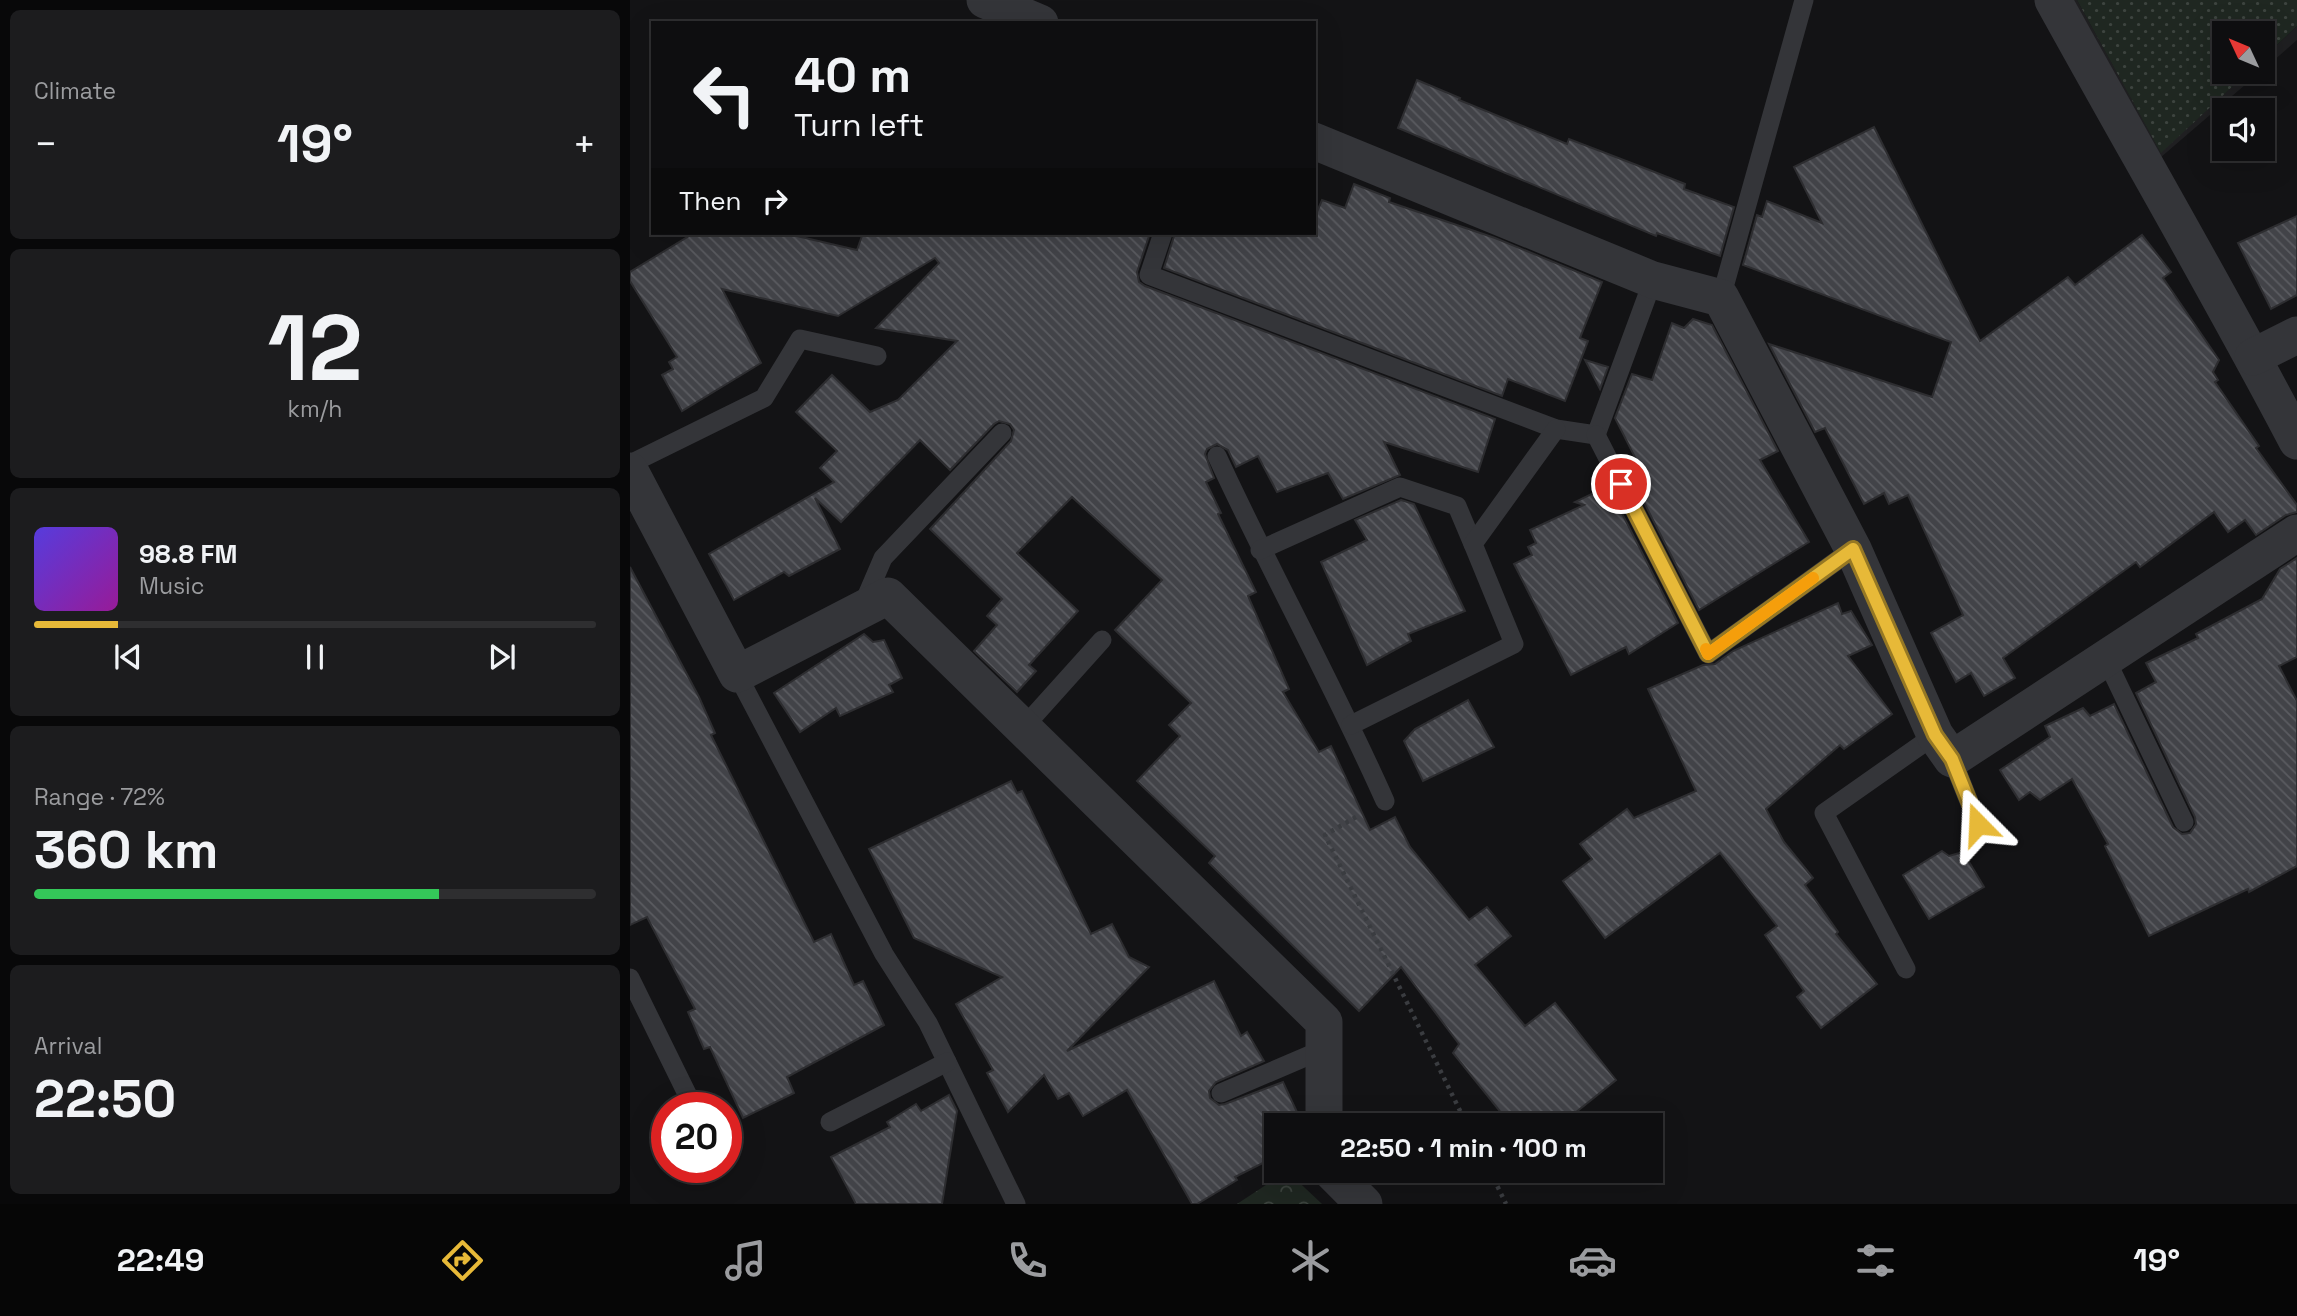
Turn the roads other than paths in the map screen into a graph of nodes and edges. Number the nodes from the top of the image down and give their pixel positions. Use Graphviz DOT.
graph roads {
  1 [pos="985,0"];
  2 [pos="1804,0"];
  3 [pos="2053,0"];
  4 [pos="1035,21"];
  5 [pos="1316,142"];
  6 [pos="1162,235"];
  7 [pos="1653,280"];
  8 [pos="1721,298"];
  9 [pos="2297,335"];
  10 [pos="877,356"];
  11 [pos="2253,358"];
  12 [pos="1556,429"];
  13 [pos="1002,433"];
  14 [pos="1596,435"];
  15 [pos="2297,441"];
  16 [pos="1217,456"];
  17 [pos="630,464"];
  18 [pos="630,471"];
  19 [pos="2297,533"];
  20 [pos="1473,544"];
  21 [pos="1853,549"];
  22 [pos="1260,550"];
  23 [pos="861,610"];
  24 [pos="1102,640"];
  25 [pos="2105,657"];
  26 [pos="737,674"];
  27 [pos="1351,725"];
  28 [pos="1023,728"];
  29 [pos="1944,747"];
  30 [pos="1385,801"];
  31 [pos="2184,822"];
  32 [pos="1978,824"];
  33 [pos="1906,969"];
  34 [pos="630,978"];
  35 [pos="1324,1049"];
  36 [pos="947,1062"];
  37 [pos="686,1092"];
  38 [pos="1220,1093"];
  39 [pos="1324,1113"];
  40 [pos="830,1122"];
  41 [pos="1343,1183"];
  42 [pos="1016,1204"];
  43 [pos="1364,1204"];
  1 -- 4 [label="street"];
  2 -- 8 [label="lane"];
  3 -- 11 [label="street"];
  5 -- 7 [label="street"];
  6 -- 12 [label="lane"];
  7 -- 8 [label="street"];
  7 -- 14 [label="lane"];
  8 -- 21 [label="street"];
  9 -- 11 [label="street"];
  10 -- 17 [label="lane"];
  11 -- 15 [label="street"];
  12 -- 14 [label="lane"];
  12 -- 20 [label="lane"];
  13 -- 23 [label="lane"];
  14 -- 21 [label="lane"];
  16 -- 22 [label="lane"];
  18 -- 26 [label="street"];
  19 -- 25 [label="street"];
  20 -- 22 [label="lane"];
  20 -- 27 [label="lane"];
  21 -- 29 [label="street"];
  22 -- 27 [label="lane"];
  23 -- 26 [label="street"];
  23 -- 28 [label="street"];
  24 -- 28 [label="lane"];
  25 -- 29 [label="street"];
  25 -- 31 [label="lane"];
  26 -- 36 [label="lane"];
  27 -- 30 [label="lane"];
  28 -- 35 [label="street"];
  29 -- 32 [label="lane"];
  29 -- 33 [label="lane"];
  34 -- 37 [label="lane"];
  35 -- 38 [label="lane"];
  35 -- 39 [label="street"];
  36 -- 40 [label="lane"];
  36 -- 42 [label="lane"];
  41 -- 43 [label="street"];
}
